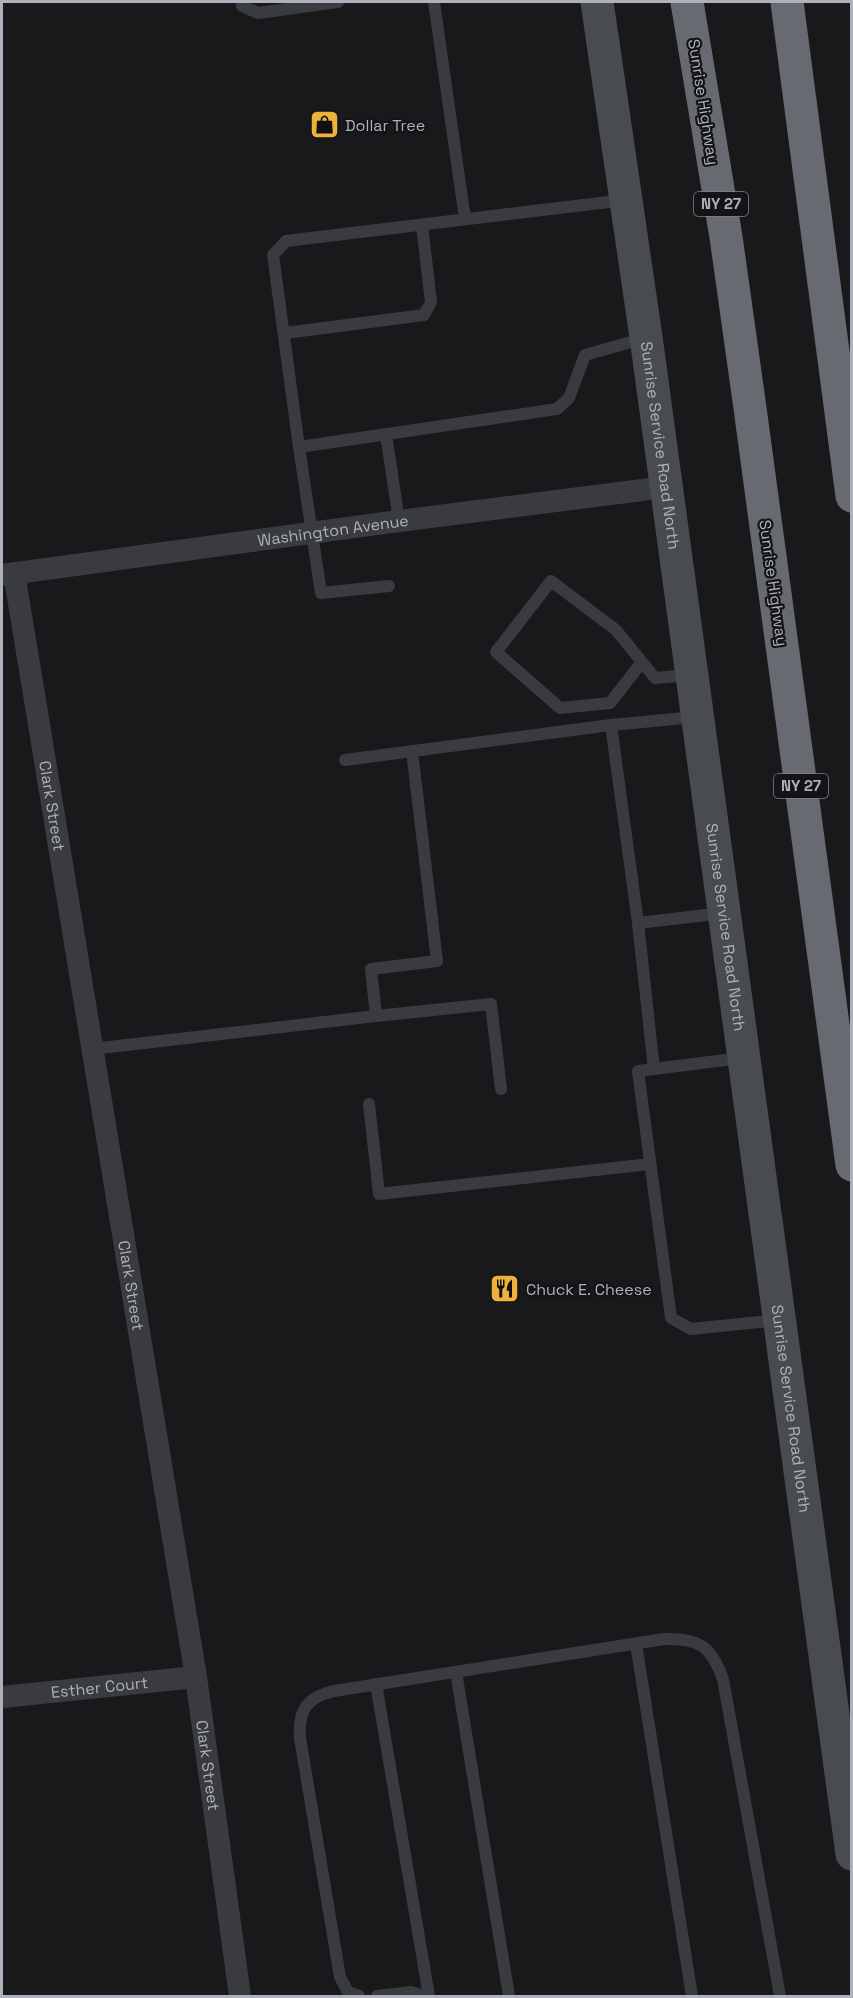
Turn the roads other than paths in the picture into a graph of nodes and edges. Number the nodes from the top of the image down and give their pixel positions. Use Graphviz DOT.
graph roads {
  1 [pos="242,2"];
  2 [pos="338,2"];
  3 [pos="434,2"];
  4 [pos="597,2"];
  5 [pos="687,2"];
  6 [pos="787,2"];
  7 [pos="626,200"];
  8 [pos="465,219"];
  9 [pos="422,225"];
  10 [pos="285,333"];
  11 [pos="646,337"];
  12 [pos="386,434"];
  13 [pos="299,447"];
  14 [pos="666,487"];
  15 [pos="852,496"];
  16 [pos="399,520"];
  17 [pos="313,533"];
  18 [pos="8,574"];
  19 [pos="390,586"];
  20 [pos="642,662"];
  21 [pos="691,675"];
  22 [pos="697,717"];
  23 [pos="611,725"];
  24 [pos="412,751"];
  25 [pos="345,759"];
  26 [pos="723,913"];
  27 [pos="638,922"];
  28 [pos="376,1016"];
  29 [pos="92,1048"];
  30 [pos="742,1058"];
  31 [pos="654,1069"];
  32 [pos="501,1089"];
  33 [pos="369,1104"];
  34 [pos="650,1164"];
  35 [pos="852,1165"];
  36 [pos="778,1320"];
  37 [pos="636,1644"];
  38 [pos="456,1672"];
  39 [pos="196,1677"];
  40 [pos="376,1684"];
  41 [pos="2,1697"];
  42 [pos="852,1854"];
  43 [pos="240,1996"];
  44 [pos="359,1996"];
  45 [pos="377,1996"];
  46 [pos="426,1996"];
  47 [pos="509,1996"];
  48 [pos="692,1996"];
  49 [pos="780,1996"];
  1 -- 2 [label="lane"];
  3 -- 8 [label="lane"];
  4 -- 7 [label="main road, Sunrise Service Road North"];
  5 -- 35 [label="highway, Sunrise Highway / NY 27"];
  6 -- 15 [label="highway"];
  7 -- 8 [label="lane"];
  7 -- 11 [label="main road, Sunrise Service Road North"];
  8 -- 9 [label="lane"];
  9 -- 10 [label="lane"];
  9 -- 10 [label="lane"];
  10 -- 13 [label="lane"];
  11 -- 12 [label="lane"];
  11 -- 14 [label="main road, Sunrise Service Road North"];
  12 -- 13 [label="lane"];
  12 -- 16 [label="lane"];
  13 -- 17 [label="lane"];
  14 -- 16 [label="street, Washington Avenue"];
  14 -- 21 [label="main road, Sunrise Service Road North"];
  16 -- 17 [label="street, Washington Avenue"];
  17 -- 18 [label="street, Washington Avenue"];
  17 -- 19 [label="lane"];
  18 -- 29 [label="street, Clark Street"];
  20 -- 20 [label="lane"];
  20 -- 21 [label="lane"];
  21 -- 22 [label="main road, Sunrise Service Road North"];
  22 -- 23 [label="lane"];
  22 -- 26 [label="main road, Sunrise Service Road North"];
  23 -- 24 [label="lane"];
  23 -- 27 [label="lane"];
  24 -- 25 [label="lane"];
  24 -- 28 [label="lane"];
  26 -- 27 [label="lane"];
  26 -- 30 [label="main road, Sunrise Service Road North"];
  27 -- 31 [label="lane"];
  28 -- 29 [label="lane"];
  28 -- 32 [label="lane"];
  29 -- 39 [label="street, Clark Street"];
  30 -- 31 [label="lane"];
  30 -- 36 [label="main road, Sunrise Service Road North"];
  31 -- 34 [label="lane"];
  33 -- 34 [label="lane"];
  34 -- 36 [label="lane"];
  36 -- 42 [label="main road, Sunrise Service Road North"];
  37 -- 38 [label="lane"];
  37 -- 48 [label="lane"];
  37 -- 49 [label="lane"];
  38 -- 40 [label="lane"];
  38 -- 47 [label="lane"];
  39 -- 41 [label="street, Esther Court"];
  39 -- 43 [label="street, Clark Street"];
  40 -- 44 [label="lane"];
  40 -- 46 [label="lane"];
  45 -- 46 [label="lane"];
}
